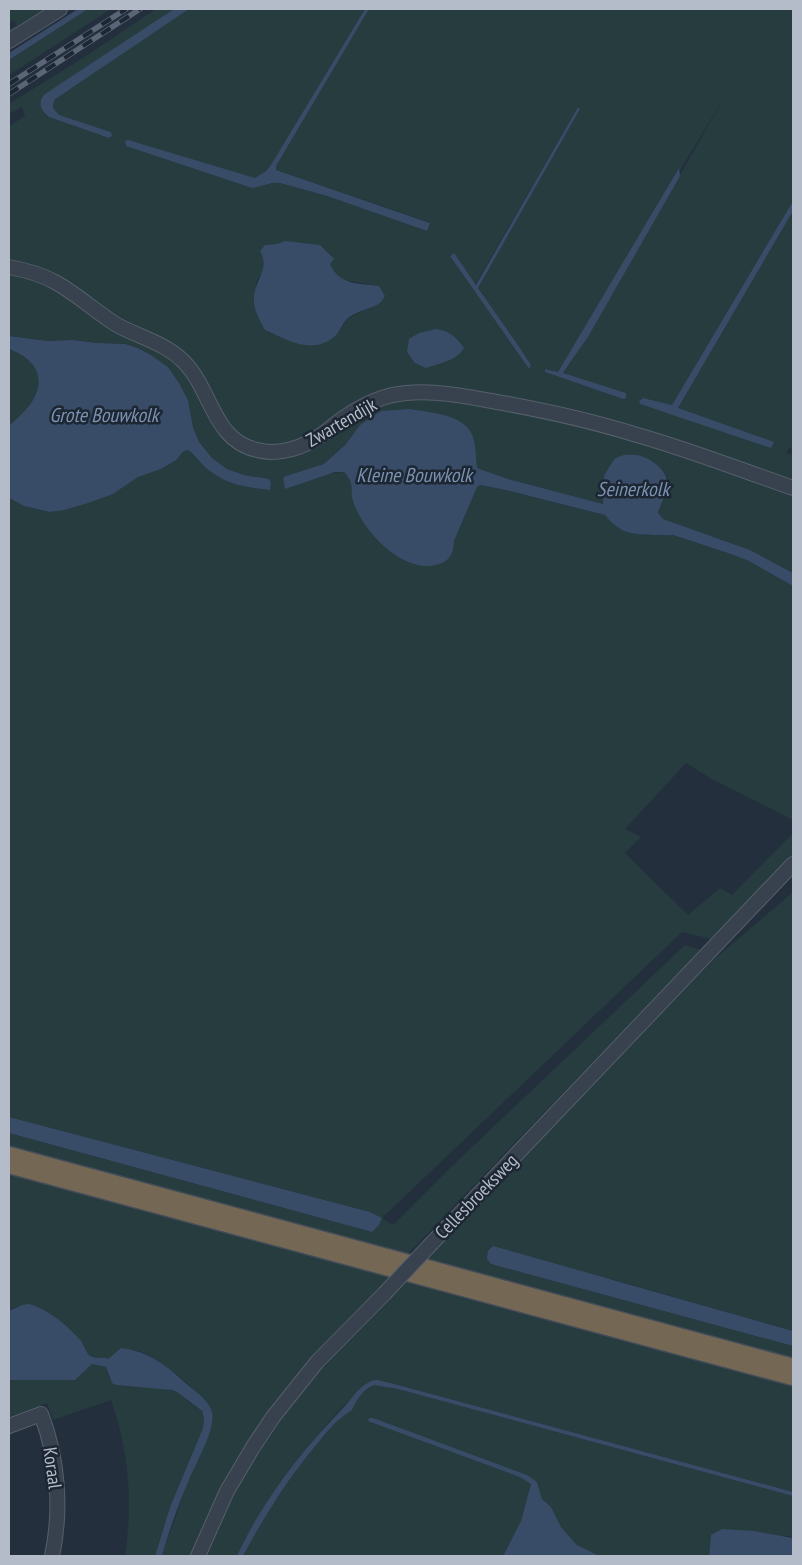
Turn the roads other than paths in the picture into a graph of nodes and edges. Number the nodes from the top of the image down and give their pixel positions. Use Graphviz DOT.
graph roads {
  1 [pos="60,9"];
  2 [pos="9,41"];
  3 [pos="9,267"];
  4 [pos="793,488"];
  5 [pos="793,864"];
  6 [pos="9,1160"];
  7 [pos="9,1168"];
  8 [pos="793,1372"];
  9 [pos="793,1380"];
  10 [pos="9,1426"];
  11 [pos="52,1556"];
  12 [pos="198,1556"];
  1 -- 2 [label="street"];
  3 -- 4 [label="street, Zwartendijk"];
  5 -- 12 [label="street, Cellesbroeksweg, bridge"];
  6 -- 8 [label="highway"];
  7 -- 9 [label="highway"];
  10 -- 11 [label="street, Koraal"];
}
